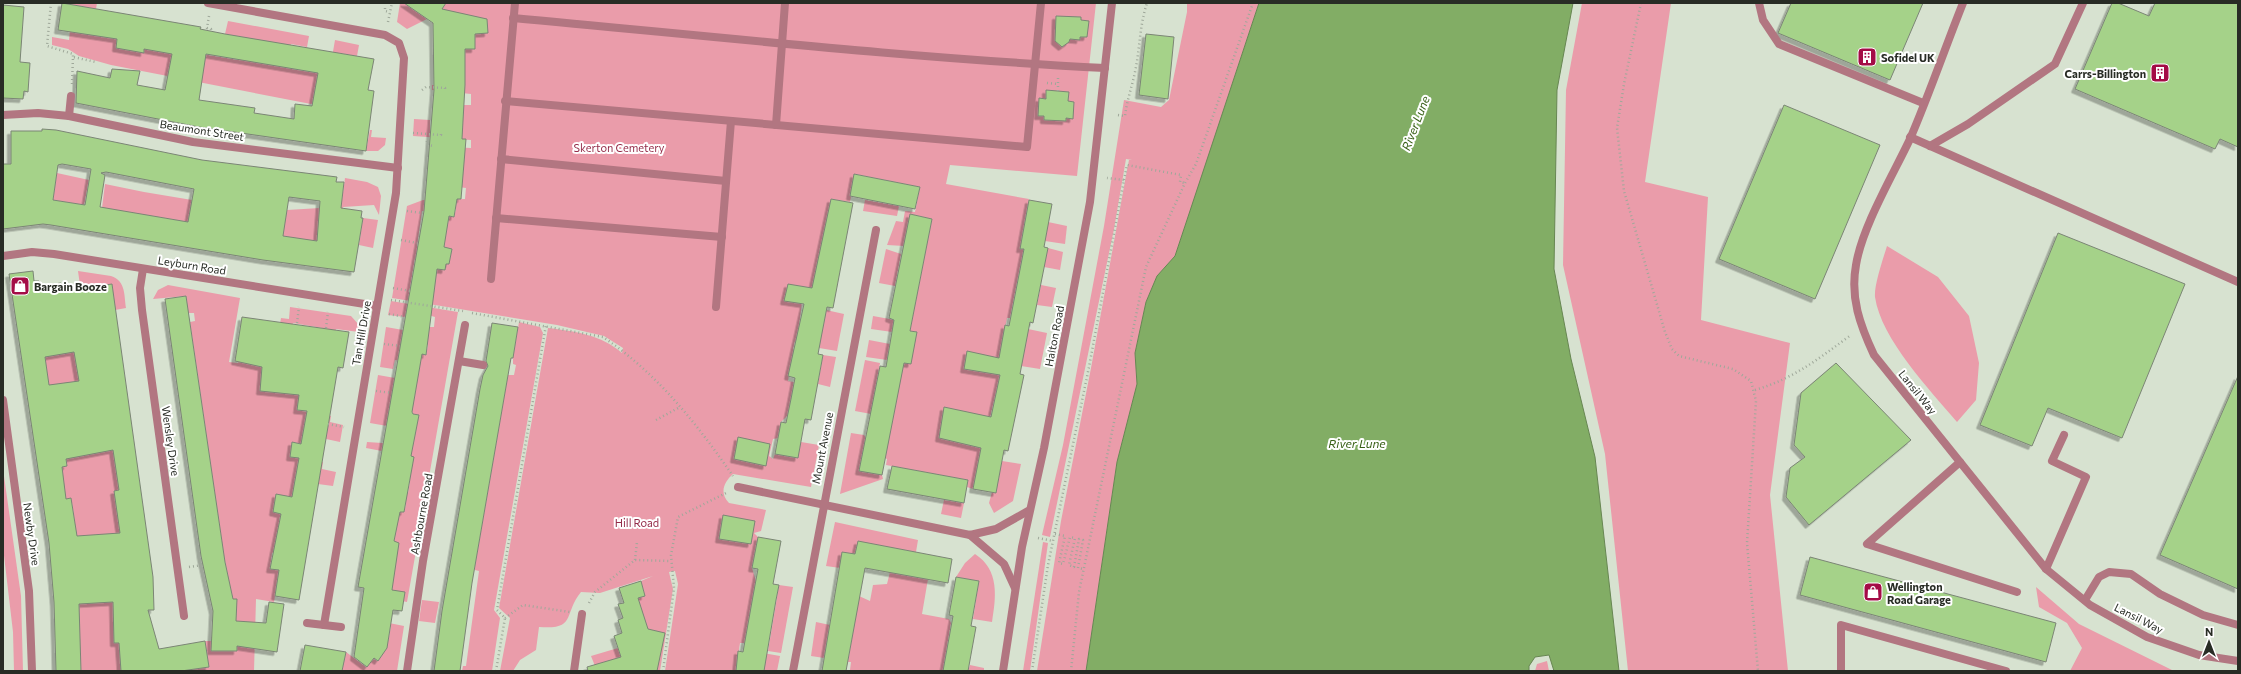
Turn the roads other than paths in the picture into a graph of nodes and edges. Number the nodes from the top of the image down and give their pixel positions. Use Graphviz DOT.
graph roads {
  1 [pos="208,3"];
  2 [pos="515,3"];
  3 [pos="785,3"];
  4 [pos="1041,3"];
  5 [pos="1112,3"];
  6 [pos="1759,3"];
  7 [pos="1964,3"];
  8 [pos="2083,3"];
  9 [pos="217,4"];
  10 [pos="513,18"];
  11 [pos="782,43"];
  12 [pos="1036,64"];
  13 [pos="1106,68"];
  14 [pos="71,96"];
  15 [pos="505,101"];
  16 [pos="1923,103"];
  17 [pos="3,115"];
  18 [pos="69,116"];
  19 [pos="731,121"];
  20 [pos="776,125"];
  21 [pos="1910,137"];
  22 [pos="1930,146"];
  23 [pos="500,159"];
  24 [pos="398,168"];
  25 [pos="726,181"];
  26 [pos="496,218"];
  27 [pos="876,230"];
  28 [pos="722,237"];
  29 [pos="3,256"];
  30 [pos="143,268"];
  31 [pos="491,279"];
  32 [pos="2238,282"];
  33 [pos="377,306"];
  34 [pos="716,308"];
  35 [pos="466,325"];
  36 [pos="459,361"];
  37 [pos="483,365"];
  38 [pos="3,400"];
  39 [pos="2064,435"];
  40 [pos="1960,462"];
  41 [pos="738,487"];
  42 [pos="823,506"];
  43 [pos="1028,511"];
  44 [pos="970,535"];
  45 [pos="2046,568"];
  46 [pos="1015,588"];
  47 [pos="2018,592"];
  48 [pos="2085,600"];
  49 [pos="582,614"];
  50 [pos="184,616"];
  51 [pos="307,623"];
  52 [pos="324,625"];
  53 [pos="2238,625"];
  54 [pos="341,627"];
  55 [pos="2238,661"];
  56 [pos="32,671"];
  57 [pos="407,671"];
  58 [pos="574,671"];
  59 [pos="793,671"];
  60 [pos="1003,671"];
  61 [pos="1841,671"];
  62 [pos="2006,671"];
  1 -- 9 [label="street"];
  2 -- 10 [label="street"];
  3 -- 11 [label="street"];
  4 -- 12 [label="street"];
  5 -- 13 [label="street, Halton Road"];
  6 -- 16 [label="street"];
  7 -- 16 [label="street, Lansil Way"];
  8 -- 22 [label="street"];
  9 -- 24 [label="street, Tan Hill Drive"];
  10 -- 11 [label="street"];
  10 -- 15 [label="street"];
  11 -- 12 [label="street"];
  11 -- 20 [label="street"];
  12 -- 13 [label="street"];
  12 -- 20 [label="street"];
  13 -- 43 [label="street, Halton Road"];
  14 -- 18 [label="street"];
  15 -- 19 [label="street"];
  15 -- 23 [label="street"];
  16 -- 21 [label="street, Lansil Way"];
  17 -- 18 [label="street, Beaumont Street"];
  18 -- 24 [label="street, Beaumont Street"];
  19 -- 20 [label="street"];
  19 -- 25 [label="street"];
  21 -- 22 [label="street"];
  21 -- 40 [label="street, Lansil Way"];
  22 -- 32 [label="street"];
  23 -- 25 [label="street"];
  23 -- 26 [label="street"];
  24 -- 33 [label="street, Tan Hill Drive"];
  25 -- 28 [label="street"];
  26 -- 28 [label="street"];
  26 -- 31 [label="street"];
  27 -- 42 [label="street, Mount Avenue"];
  28 -- 34 [label="street"];
  29 -- 30 [label="street, Leyburn Road"];
  30 -- 33 [label="street, Leyburn Road"];
  30 -- 50 [label="street, Wensley Drive"];
  33 -- 52 [label="street, Tan Hill Drive"];
  35 -- 36 [label="street, Ashbourne Road"];
  36 -- 37 [label="street"];
  36 -- 57 [label="street, Ashbourne Road"];
  38 -- 56 [label="street, Newby Drive"];
  39 -- 45 [label="street"];
  40 -- 45 [label="street, Lansil Way"];
  40 -- 47 [label="street"];
  41 -- 42 [label="street"];
  42 -- 44 [label="street"];
  42 -- 59 [label="street, Mount Avenue"];
  43 -- 44 [label="street"];
  43 -- 46 [label="street, Halton Road"];
  44 -- 46 [label="street"];
  45 -- 48 [label="street, Lansil Way"];
  46 -- 60 [label="street, Halton Road"];
  48 -- 53 [label="street"];
  48 -- 55 [label="street, Lansil Way"];
  49 -- 58 [label="street"];
  51 -- 52 [label="street"];
  52 -- 54 [label="street"];
  61 -- 62 [label="street"];
}
